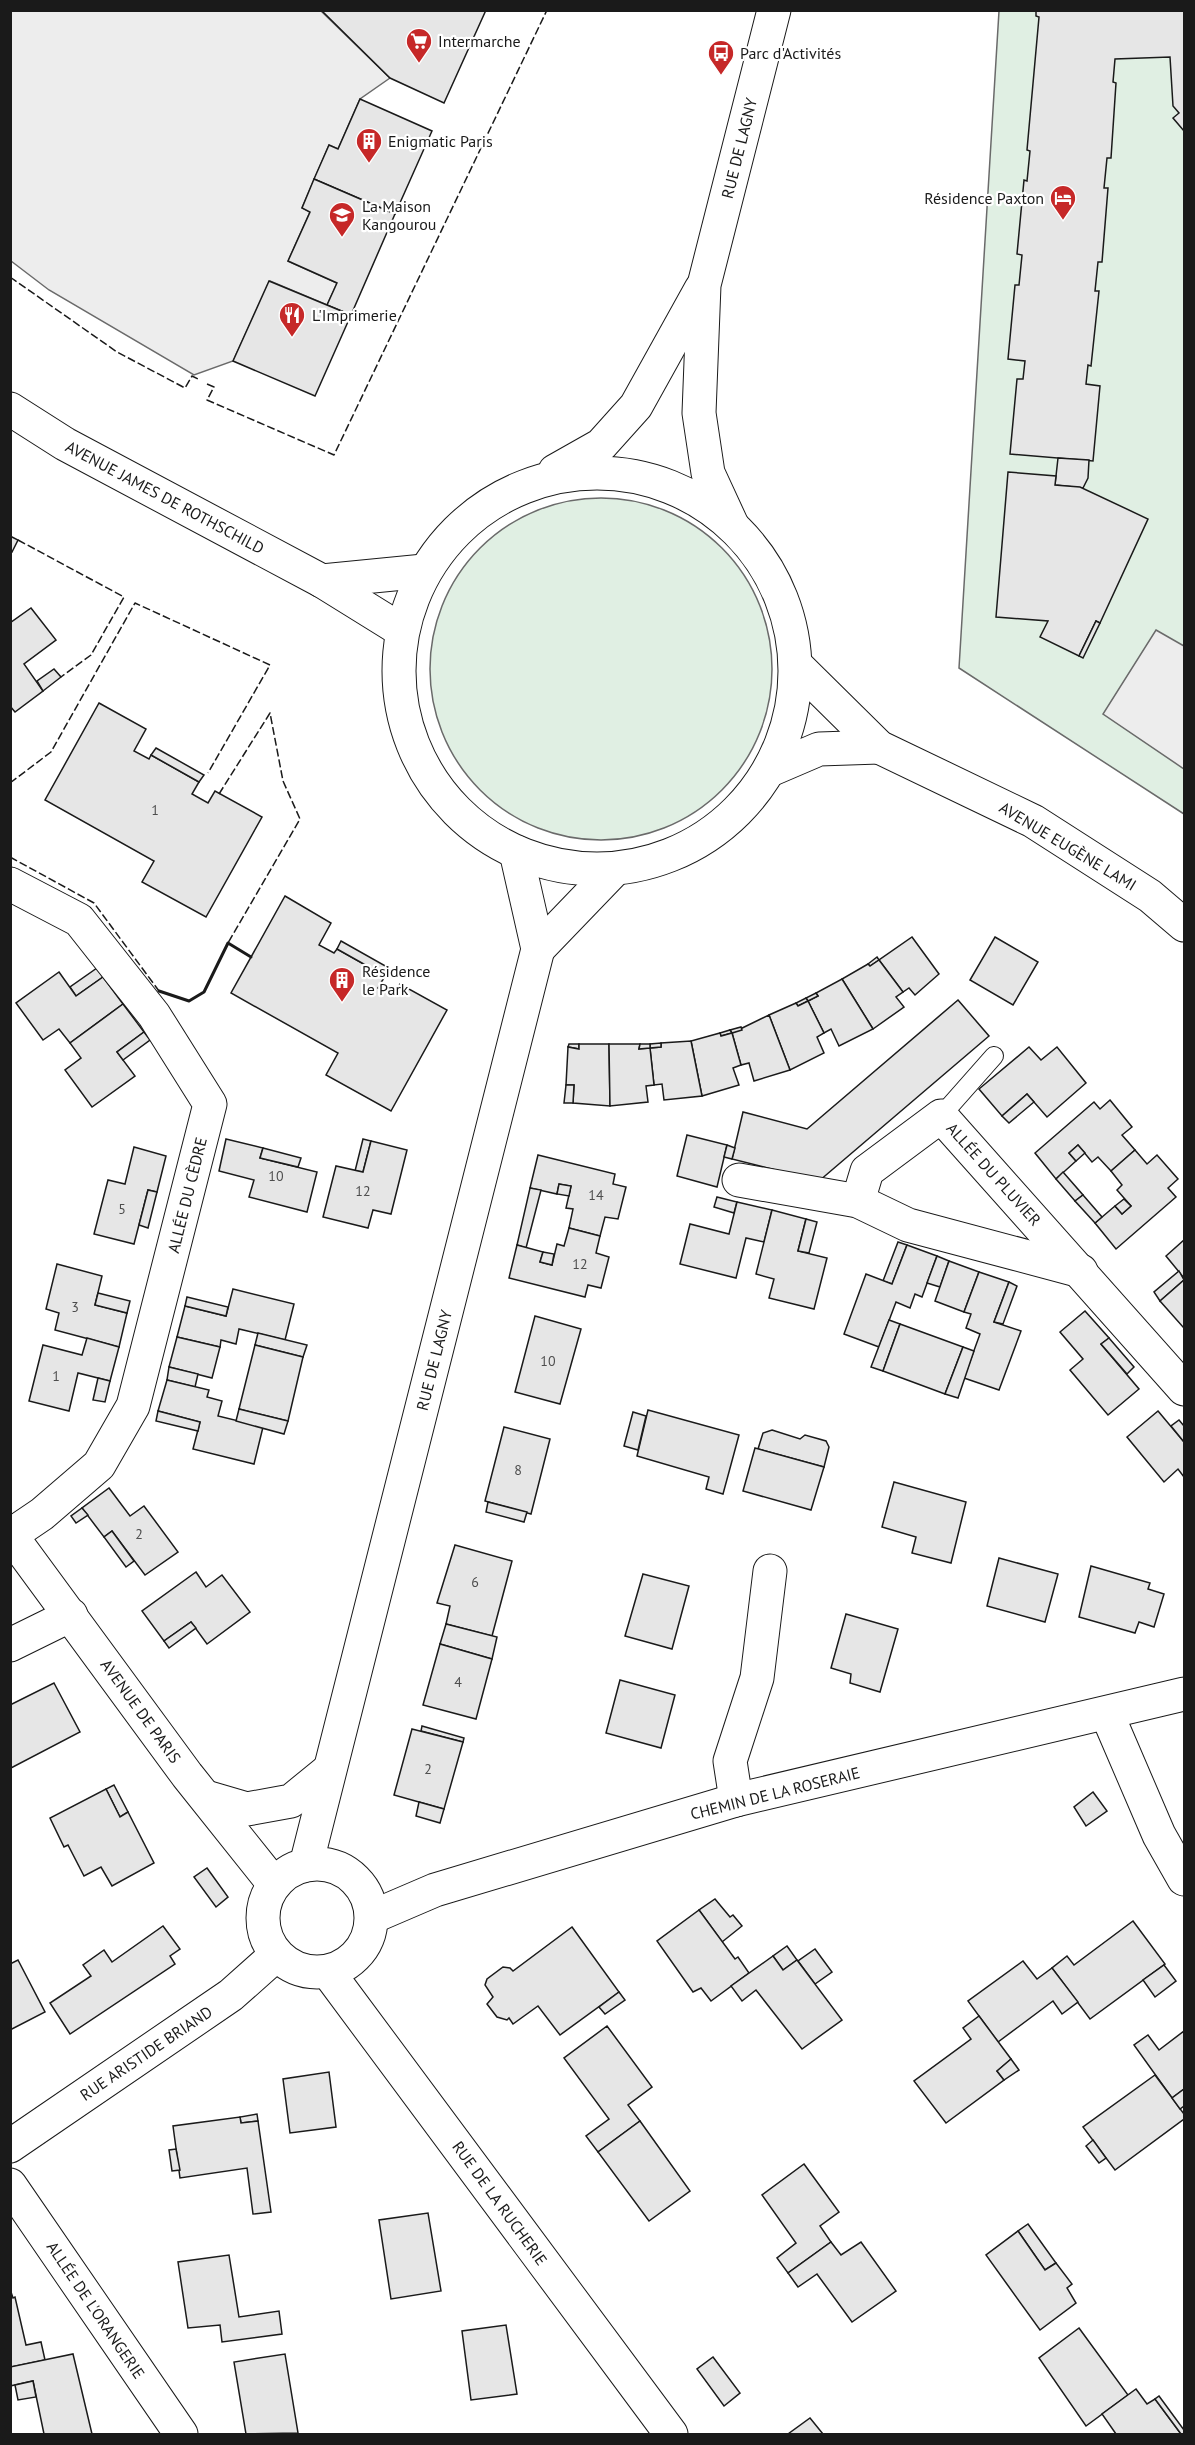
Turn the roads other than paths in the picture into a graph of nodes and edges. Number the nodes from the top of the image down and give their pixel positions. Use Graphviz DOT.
graph roads {
  1 [pos="774,10"];
  2 [pos="704,285"];
  3 [pos="10,409"];
  4 [pos="536,482"];
  5 [pos="732,525"];
  6 [pos="424,571"];
  7 [pos="322,581"];
  8 [pos="401,630"];
  9 [pos="796,665"];
  10 [pos="879,747"];
  11 [pos="770,770"];
  12 [pos="516,852"];
  13 [pos="615,869"];
  14 [pos="10,884"];
  15 [pos="1185,925"];
  16 [pos="538,949"];
  17 [pos="994,1056"];
  18 [pos="941,1116"];
  19 [pos="738,1180"];
  20 [pos="858,1201"];
  21 [pos="1080,1271"];
  22 [pos="1185,1389"];
  23 [pos="11,1535"];
  24 [pos="770,1571"];
  25 [pos="71,1615"];
  26 [pos="10,1646"];
  27 [pos="1185,1694"];
  28 [pos="1107,1714"];
  29 [pos="329,1770"];
  30 [pos="206,1797"];
  31 [pos="736,1800"];
  32 [pos="306,1865"];
  33 [pos="1185,1878"];
  34 [pos="274,1884"];
  35 [pos="372,1917"];
  36 [pos="276,1955"];
  37 [pos="328,1972"];
  38 [pos="10,2146"];
  39 [pos="10,2185"];
  40 [pos="181,2434"];
  41 [pos="670,2434"];
  1 -- 2 [label="street, RUE DE LAGNY"];
  2 -- 4 [label="street, RUE DE LAGNY"];
  2 -- 5 [label="street, RUE DE LAGNY"];
  3 -- 7 [label="street, AVENUE JAMES DE ROTHSCHILD"];
  4 -- 5 [label="street"];
  4 -- 6 [label="street"];
  5 -- 9 [label="street"];
  6 -- 7 [label="street"];
  6 -- 8 [label="street"];
  7 -- 8 [label="street, AVENUE JAMES DE ROTHSCHILD"];
  8 -- 12 [label="street"];
  9 -- 10 [label="street"];
  9 -- 11 [label="street"];
  10 -- 11 [label="street"];
  10 -- 15 [label="street, AVENUE EUGÈNE LAMI"];
  11 -- 13 [label="street"];
  12 -- 13 [label="street"];
  12 -- 16 [label="street, RUE DE LAGNY"];
  13 -- 16 [label="street, RUE DE LAGNY"];
  14 -- 23 [label="street, ALLÉE DU CÈDRE"];
  16 -- 29 [label="street, RUE DE LAGNY"];
  17 -- 18 [label="lane"];
  18 -- 20 [label="street, ALLÉE DU PLUVIER"];
  18 -- 21 [label="street, ALLÉE DU PLUVIER"];
  19 -- 20 [label="street"];
  20 -- 21 [label="street"];
  21 -- 22 [label="street, ALLÉE DU PLUVIER"];
  23 -- 25 [label="street, AVENUE DE PARIS"];
  24 -- 31 [label="street"];
  25 -- 26 [label="street"];
  25 -- 30 [label="street, AVENUE DE PARIS"];
  27 -- 28 [label="street, CHEMIN DE LA ROSERAIE"];
  28 -- 31 [label="street, CHEMIN DE LA ROSERAIE"];
  28 -- 33 [label="street"];
  29 -- 30 [label="street"];
  29 -- 32 [label="street, RUE DE LAGNY"];
  30 -- 34 [label="street, AVENUE DE PARIS"];
  31 -- 35 [label="street, CHEMIN DE LA ROSERAIE"];
  32 -- 34 [label="street"];
  32 -- 35 [label="street"];
  34 -- 36 [label="street"];
  35 -- 37 [label="street"];
  36 -- 37 [label="street"];
  36 -- 38 [label="street, RUE ARISTIDE BRIAND"];
  37 -- 41 [label="street, RUE DE LA RUCHERIE"];
  39 -- 40 [label="street, ALLÉE DE L'ORANGERIE"];
}
